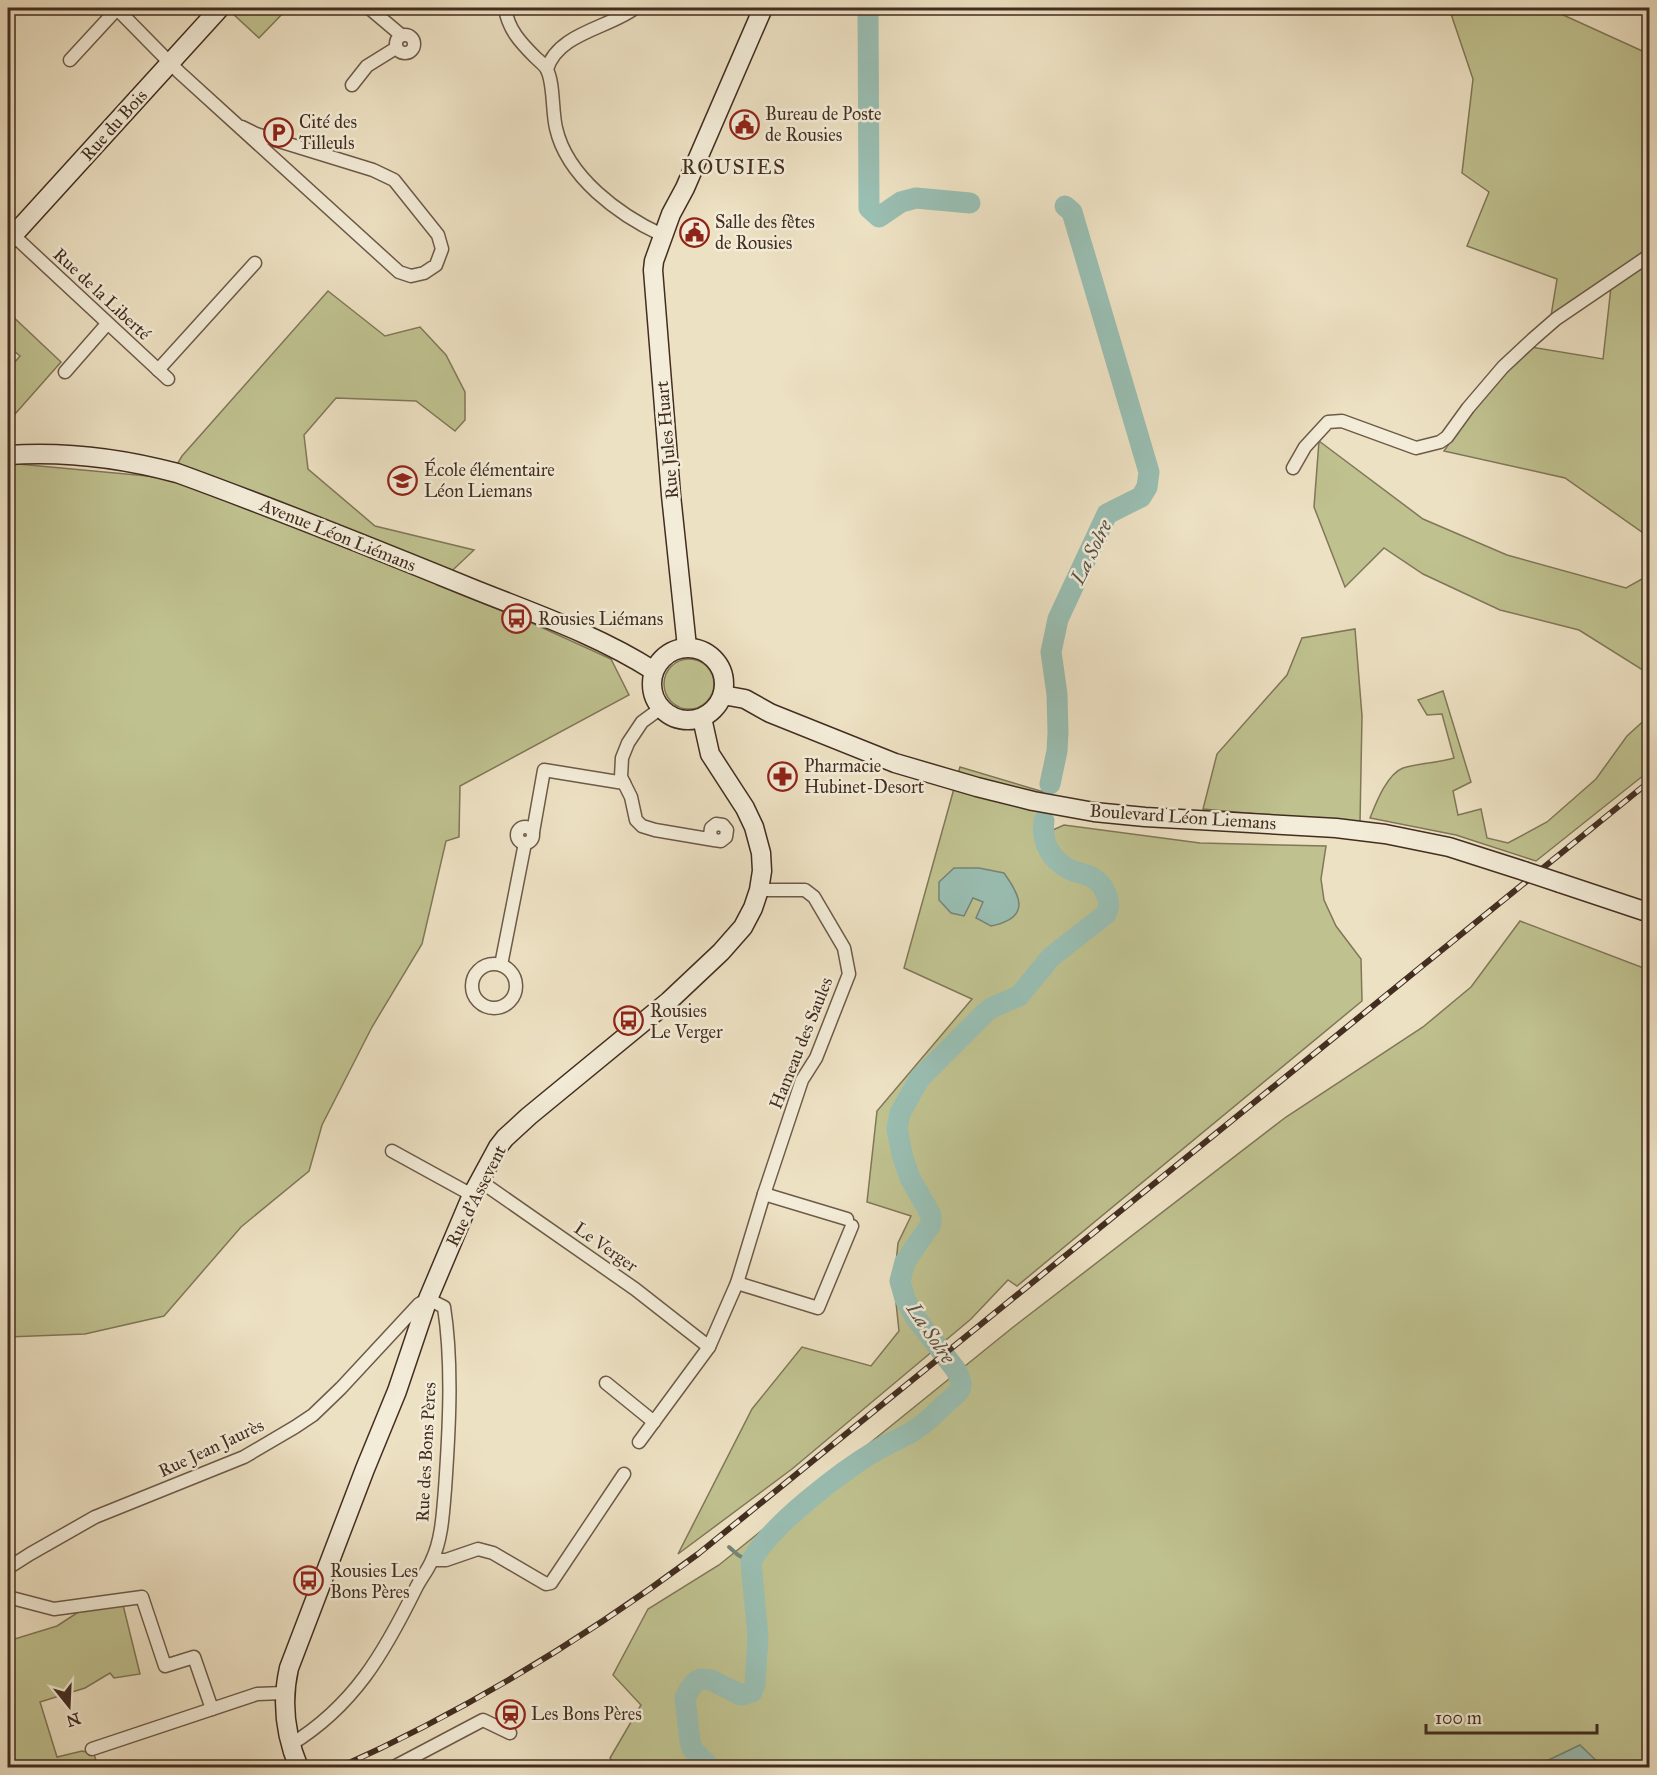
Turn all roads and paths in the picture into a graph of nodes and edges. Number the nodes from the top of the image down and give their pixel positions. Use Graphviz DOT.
graph roads {
  1 [pos="118,8"];
  2 [pos="219,8"];
  3 [pos="369,8"];
  4 [pos="505,8"];
  5 [pos="635,8"];
  6 [pos="763,8"];
  7 [pos="401,35"];
  8 [pos="396,48"];
  9 [pos="70,60"];
  10 [pos="170,62"];
  11 [pos="547,69"];
  12 [pos="352,85"];
  13 [pos="242,127"];
  14 [pos="662,235"];
  15 [pos="10,238"];
  16 [pos="1650,255"];
  17 [pos="255,262"];
  18 [pos="107,324"];
  19 [pos="158,370"];
  20 [pos="65,372"];
  21 [pos="168,379"];
  22 [pos="8,455"];
  23 [pos="1293,468"];
  24 [pos="687,647"];
  25 [pos="654,671"];
  26 [pos="723,695"];
  27 [pos="661,708"];
  28 [pos="702,718"];
  29 [pos="624,783"];
  30 [pos="714,840"];
  31 [pos="759,890"];
  32 [pos="1650,913"];
  33 [pos="501,965"];
  34 [pos="392,1150"];
  35 [pos="476,1188"];
  36 [pos="764,1194"];
  37 [pos="736,1283"];
  38 [pos="428,1299"];
  39 [pos="709,1347"];
  40 [pos="606,1383"];
  41 [pos="654,1422"];
  42 [pos="639,1442"];
  43 [pos="624,1474"];
  44 [pos="433,1560"];
  45 [pos="8,1568"];
  46 [pos="8,1597"];
  47 [pos="284,1693"];
  48 [pos="212,1709"];
  49 [pos="510,1733"];
  50 [pos="290,1745"];
  51 [pos="92,1749"];
  52 [pos="299,1767"];
  53 [pos="392,1767"];
  1 -- 9 [label="street"];
  1 -- 10 [label="street"];
  2 -- 10 [label="street, Rue du Bois"];
  3 -- 7 [label="street"];
  4 -- 11 [label="street"];
  5 -- 11 [label="street"];
  6 -- 14 [label="street, Rue Jules Huart"];
  7 -- 8 [label="street"];
  7 -- 8 [label="street"];
  8 -- 12 [label="street"];
  10 -- 13 [label="street"];
  10 -- 15 [label="street, Rue du Bois"];
  11 -- 14 [label="street"];
  13 -- 13 [label="street"];
  14 -- 24 [label="street, Rue Jules Huart"];
  15 -- 18 [label="street, Rue de la Liberté"];
  16 -- 23 [label="street"];
  17 -- 19 [label="street"];
  18 -- 19 [label="street, Rue de la Liberté"];
  18 -- 20 [label="street"];
  19 -- 21 [label="street, Rue de la Liberté"];
  22 -- 25 [label="street, Avenue Léon Liémans"];
  24 -- 25 [label="street"];
  24 -- 26 [label="street"];
  25 -- 27 [label="street"];
  26 -- 28 [label="street"];
  26 -- 32 [label="street, Boulevard Léon Liemans, bridge"];
  27 -- 28 [label="street"];
  27 -- 29 [label="street"];
  28 -- 31 [label="street, Rue d'Assevent"];
  29 -- 30 [label="street"];
  29 -- 33 [label="street"];
  31 -- 35 [label="street, Rue d'Assevent"];
  31 -- 36 [label="street, Hameau des Saules"];
  34 -- 35 [label="street, Le Verger"];
  35 -- 38 [label="street, Rue d'Assevent"];
  35 -- 39 [label="street, Le Verger"];
  36 -- 37 [label="street"];
  36 -- 37 [label="street"];
  37 -- 39 [label="street"];
  38 -- 44 [label="street, Rue des Bons Pères"];
  38 -- 45 [label="street, Rue Jean Jaurès"];
  38 -- 47 [label="street, Rue d'Assevent"];
  39 -- 41 [label="street"];
  40 -- 41 [label="street"];
  41 -- 42 [label="street"];
  43 -- 44 [label="street"];
  44 -- 50 [label="street, Rue des Bons Pères"];
  46 -- 48 [label="street"];
  47 -- 48 [label="street"];
  47 -- 50 [label="street, Rue d'Assevent"];
  48 -- 51 [label="street"];
  49 -- 53 [label="street"];
  50 -- 52 [label="street, Rue d'Assevent"];
}
